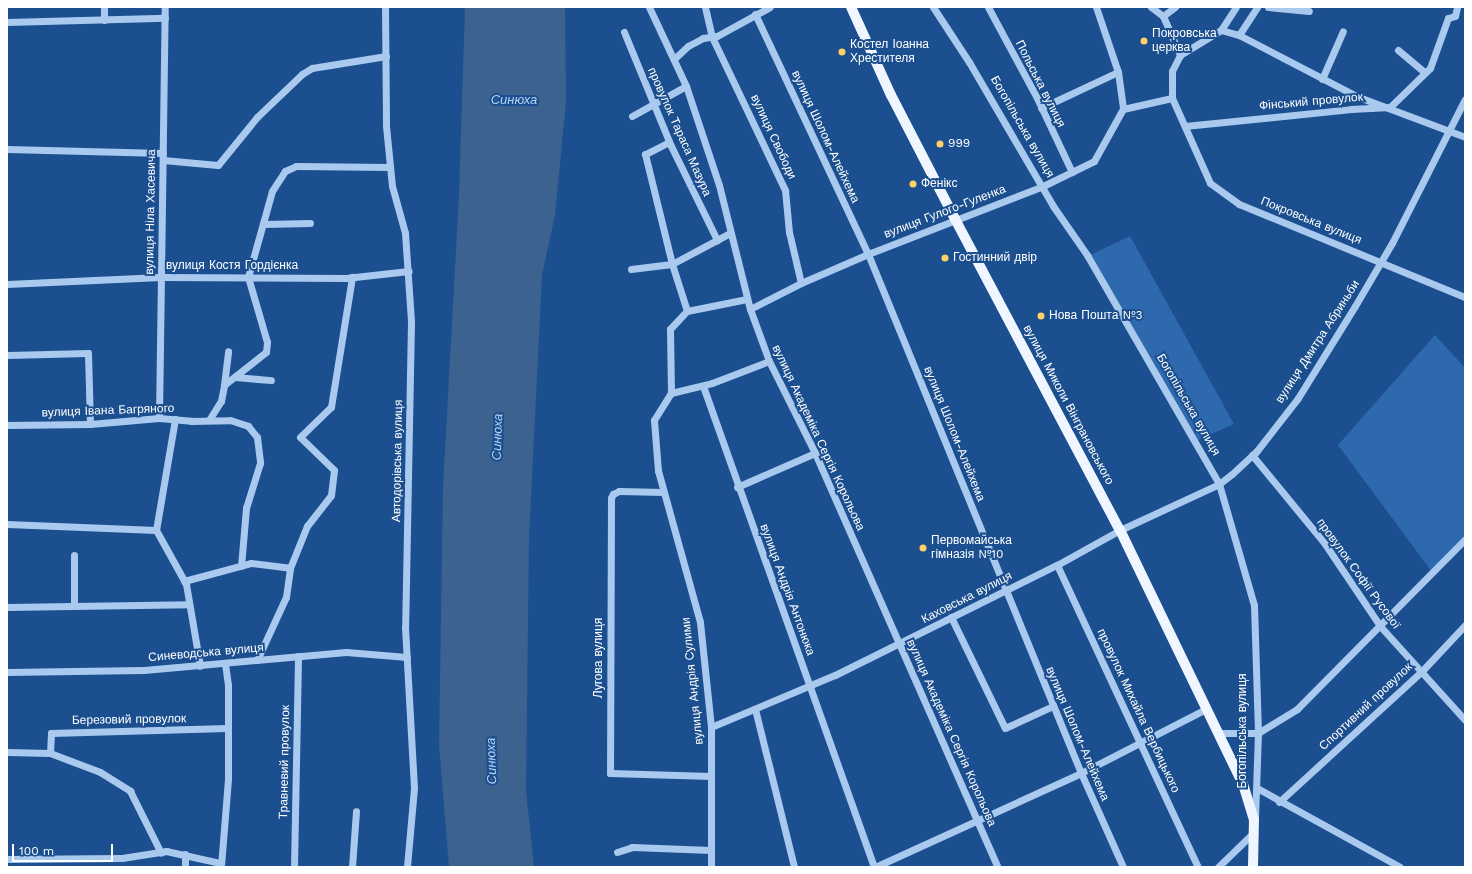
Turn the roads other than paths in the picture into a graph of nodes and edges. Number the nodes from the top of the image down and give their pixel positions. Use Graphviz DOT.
graph roads {
  1 [pos="104,7"];
  2 [pos="165,7"];
  3 [pos="385,7"];
  4 [pos="649,7"];
  5 [pos="705,7"];
  6 [pos="770,7"];
  7 [pos="851,7"];
  8 [pos="934,7"];
  9 [pos="988,7"];
  10 [pos="1096,7"];
  11 [pos="1151,7"];
  12 [pos="1175,7"];
  13 [pos="1236,7"];
  14 [pos="1257,7"];
  15 [pos="1268,7"];
  16 [pos="1457,7"];
  17 [pos="1309,11"];
  18 [pos="755,14"];
  19 [pos="1163,16"];
  20 [pos="165,18"];
  21 [pos="104,20"];
  22 [pos="7,22"];
  23 [pos="1221,30"];
  24 [pos="1343,31"];
  25 [pos="624,32"];
  26 [pos="1239,35"];
  27 [pos="712,37"];
  28 [pos="1398,50"];
  29 [pos="1180,54"];
  30 [pos="386,56"];
  31 [pos="674,59"];
  32 [pos="1118,72"];
  33 [pos="1425,73"];
  34 [pos="1322,79"];
  35 [pos="686,86"];
  36 [pos="1172,98"];
  37 [pos="1465,99"];
  38 [pos="653,103"];
  39 [pos="1390,107"];
  40 [pos="1041,108"];
  41 [pos="1123,110"];
  42 [pos="632,116"];
  43 [pos="1185,126"];
  44 [pos="1449,133"];
  45 [pos="1465,137"];
  46 [pos="669,142"];
  47 [pos="7,149"];
  48 [pos="163,157"];
  49 [pos="390,167"];
  50 [pos="1072,172"];
  51 [pos="1041,187"];
  52 [pos="955,219"];
  53 [pos="310,222"];
  54 [pos="263,224"];
  55 [pos="730,233"];
  56 [pos="717,240"];
  57 [pos="868,254"];
  58 [pos="1382,261"];
  59 [pos="672,264"];
  60 [pos="631,269"];
  61 [pos="409,271"];
  62 [pos="161,277"];
  63 [pos="248,277"];
  64 [pos="352,277"];
  65 [pos="801,283"];
  66 [pos="7,284"];
  67 [pos="1465,297"];
  68 [pos="747,299"];
  69 [pos="750,309"];
  70 [pos="688,311"];
  71 [pos="228,351"];
  72 [pos="7,355"];
  73 [pos="769,361"];
  74 [pos="235,377"];
  75 [pos="271,380"];
  76 [pos="224,386"];
  77 [pos="703,386"];
  78 [pos="672,393"];
  79 [pos="159,418"];
  80 [pos="174,418"];
  81 [pos="209,420"];
  82 [pos="90,424"];
  83 [pos="7,425"];
  84 [pos="815,453"];
  85 [pos="1252,455"];
  86 [pos="1219,484"];
  87 [pos="737,487"];
  88 [pos="663,492"];
  89 [pos="7,524"];
  90 [pos="156,530"];
  91 [pos="1120,530"];
  92 [pos="1465,539"];
  93 [pos="74,555"];
  94 [pos="1057,565"];
  95 [pos="241,566"];
  96 [pos="290,568"];
  97 [pos="184,581"];
  98 [pos="1005,591"];
  99 [pos="189,604"];
  100 [pos="74,606"];
  101 [pos="7,607"];
  102 [pos="951,617"];
  103 [pos="1465,625"];
  104 [pos="1380,626"];
  105 [pos="900,643"];
  106 [pos="298,656"];
  107 [pos="407,657"];
  108 [pos="257,660"];
  109 [pos="225,663"];
  110 [pos="200,666"];
  111 [pos="7,672"];
  112 [pos="1421,672"];
  113 [pos="810,685"];
  114 [pos="1053,706"];
  115 [pos="755,709"];
  116 [pos="1206,709"];
  117 [pos="1465,720"];
  118 [pos="711,727"];
  119 [pos="227,728"];
  120 [pos="1217,733"];
  121 [pos="1258,733"];
  122 [pos="1139,742"];
  123 [pos="7,752"];
  124 [pos="50,753"];
  125 [pos="1081,773"];
  126 [pos="711,776"];
  127 [pos="1257,788"];
  128 [pos="1279,802"];
  129 [pos="356,811"];
  130 [pos="1254,819"];
  131 [pos="977,820"];
  132 [pos="1254,832"];
  133 [pos="711,850"];
  134 [pos="617,852"];
  135 [pos="161,853"];
  136 [pos="186,854"];
  137 [pos="7,859"];
  138 [pos="221,865"];
  139 [pos="185,867"];
  140 [pos="294,867"];
  141 [pos="352,867"];
  142 [pos="407,867"];
  143 [pos="711,867"];
  144 [pos="794,867"];
  145 [pos="874,867"];
  146 [pos="998,867"];
  147 [pos="1122,867"];
  148 [pos="1198,867"];
  149 [pos="1218,867"];
  150 [pos="1253,867"];
  151 [pos="1400,867"];
  1 -- 21 [label="street"];
  2 -- 20 [label="street, вулиця Ніла Хасевича"];
  3 -- 30 [label="street, Автодорівська вулиця"];
  4 -- 31 [label="street, вулиця Академіка Сергія Корольова"];
  5 -- 27 [label="street, вулиця Свободи"];
  6 -- 18 [label="street"];
  7 -- 52 [label="main road, вулиця Миколи Вінграновського"];
  8 -- 51 [label="street, Богопільська вулиця"];
  9 -- 40 [label="street, Польська вулиця"];
  10 -- 32 [label="street"];
  11 -- 19 [label="street"];
  12 -- 19 [label="street"];
  13 -- 23 [label="street"];
  14 -- 26 [label="street"];
  15 -- 17 [label="street"];
  16 -- 33 [label="street"];
  18 -- 27 [label="street"];
  18 -- 57 [label="street, вулиця Шолом-Алейхема"];
  19 -- 29 [label="street"];
  20 -- 21 [label="street"];
  20 -- 48 [label="street, вулиця Ніла Хасевича"];
  21 -- 22 [label="street"];
  23 -- 26 [label="street"];
  23 -- 29 [label="street"];
  24 -- 34 [label="street"];
  25 -- 38 [label="street, провулок Тараса Мазура"];
  26 -- 34 [label="street"];
  27 -- 31 [label="street"];
  27 -- 65 [label="street, вулиця Свободи"];
  28 -- 33 [label="street"];
  29 -- 36 [label="street"];
  30 -- 48 [label="street"];
  30 -- 49 [label="street, Автодорівська вулиця"];
  31 -- 35 [label="street, вулиця Академіка Сергія Корольова"];
  32 -- 40 [label="street"];
  32 -- 41 [label="street"];
  33 -- 39 [label="street"];
  34 -- 39 [label="street"];
  35 -- 38 [label="street"];
  35 -- 55 [label="street, вулиця Академіка Сергія Корольова"];
  36 -- 41 [label="street"];
  36 -- 43 [label="street, Покровська вулиця"];
  37 -- 44 [label="street, вулиця Дмитра Абриньби"];
  38 -- 42 [label="street"];
  38 -- 46 [label="street, провулок Тараса Мазура"];
  39 -- 43 [label="street, Фінський провулок"];
  39 -- 44 [label="street"];
  40 -- 50 [label="street, Польська вулиця"];
  41 -- 50 [label="street, вулиця Гулого-Гуленка"];
  43 -- 58 [label="street, Покровська вулиця"];
  44 -- 45 [label="street"];
  44 -- 58 [label="street, вулиця Дмитра Абриньби"];
  46 -- 56 [label="street, провулок Тараса Мазура"];
  46 -- 59 [label="street"];
  47 -- 48 [label="street"];
  48 -- 62 [label="street, вулиця Ніла Хасевича"];
  49 -- 54 [label="street"];
  49 -- 61 [label="street, Автодорівська вулиця"];
  50 -- 51 [label="street, вулиця Гулого-Гуленка"];
  51 -- 52 [label="street, вулиця Гулого-Гуленка"];
  51 -- 86 [label="street, Богопільська вулиця"];
  52 -- 57 [label="street, вулиця Гулого-Гуленка"];
  52 -- 91 [label="main road, вулиця Миколи Вінграновського"];
  53 -- 54 [label="street"];
  54 -- 63 [label="street"];
  55 -- 56 [label="street"];
  55 -- 68 [label="street, вулиця Академіка Сергія Корольова"];
  56 -- 59 [label="street"];
  57 -- 65 [label="street, вулиця Гулого-Гуленка"];
  57 -- 98 [label="street, вулиця Шолом-Алейхема"];
  58 -- 67 [label="street, Покровська вулиця"];
  58 -- 85 [label="street, вулиця Дмитра Абриньби"];
  59 -- 60 [label="street"];
  59 -- 70 [label="street"];
  61 -- 64 [label="street, вулиця Костя Гордієнка"];
  61 -- 107 [label="street, Автодорівська вулиця"];
  62 -- 63 [label="street, вулиця Костя Гордієнка"];
  62 -- 66 [label="street, вулиця Костя Гордієнка"];
  62 -- 79 [label="street, вулиця Ніла Хасевича"];
  63 -- 64 [label="street, вулиця Костя Гордієнка"];
  63 -- 74 [label="street"];
  64 -- 96 [label="street"];
  65 -- 69 [label="street, вулиця Гулого-Гуленка"];
  68 -- 69 [label="street, вулиця Академіка Сергія Корольова"];
  68 -- 70 [label="street"];
  69 -- 73 [label="street, вулиця Академіка Сергія Корольова"];
  70 -- 78 [label="street"];
  71 -- 76 [label="street"];
  72 -- 82 [label="street"];
  73 -- 77 [label="street"];
  73 -- 84 [label="street, вулиця Академіка Сергія Корольова"];
  74 -- 75 [label="street"];
  74 -- 76 [label="street"];
  76 -- 81 [label="street"];
  77 -- 78 [label="street"];
  77 -- 87 [label="street, вулиця Андрія Антонюка"];
  78 -- 88 [label="street, вулиця Андрія Сулими"];
  79 -- 80 [label="street, вулиця Івана Багряного"];
  79 -- 82 [label="street, вулиця Івана Багряного"];
  80 -- 81 [label="street, вулиця Івана Багряного"];
  80 -- 90 [label="street"];
  81 -- 95 [label="street, вулиця Івана Багряного"];
  82 -- 83 [label="street, вулиця Івана Багряного"];
  84 -- 87 [label="street"];
  84 -- 105 [label="street, вулиця Академіка Сергія Корольова"];
  85 -- 86 [label="street, вулиця Дмитра Абриньби"];
  85 -- 104 [label="street, провулок Софії Русової"];
  86 -- 91 [label="street, вулиця Дмитра Абриньби"];
  86 -- 121 [label="street, Богопільська вулиця"];
  87 -- 113 [label="street, вулиця Андрія Антонюка"];
  88 -- 118 [label="street, вулиця Андрія Сулими"];
  88 -- 126 [label="street, Лугова вулиця"];
  89 -- 90 [label="street"];
  90 -- 97 [label="street"];
  91 -- 94 [label="street, Каховська вулиця"];
  91 -- 116 [label="main road, вулиця Миколи Вінграновського"];
  92 -- 104 [label="street"];
  93 -- 100 [label="street"];
  94 -- 98 [label="street, Каховська вулиця"];
  94 -- 122 [label="street, провулок Михайла Вербицького"];
  95 -- 96 [label="street"];
  95 -- 97 [label="street"];
  96 -- 108 [label="street"];
  97 -- 99 [label="street"];
  98 -- 102 [label="street, Каховська вулиця"];
  98 -- 114 [label="street, вулиця Шолом-Алейхема"];
  99 -- 100 [label="street"];
  99 -- 110 [label="street"];
  100 -- 101 [label="street"];
  102 -- 105 [label="street, Каховська вулиця"];
  102 -- 114 [label="street"];
  103 -- 112 [label="street, Спортивний провулок"];
  104 -- 112 [label="street, провулок Софії Русової"];
  104 -- 121 [label="street"];
  105 -- 113 [label="street, Каховська вулиця"];
  105 -- 131 [label="street, вулиця Академіка Сергія Корольова"];
  106 -- 107 [label="street, Синеводська вулиця"];
  106 -- 108 [label="street, Синеводська вулиця"];
  106 -- 140 [label="street, Травневий провулок"];
  107 -- 142 [label="street, Автодорівська вулиця"];
  108 -- 109 [label="street, Синеводська вулиця"];
  109 -- 110 [label="street, Синеводська вулиця"];
  109 -- 119 [label="street"];
  110 -- 111 [label="street, Синеводська вулиця"];
  112 -- 117 [label="street, провулок Софії Русової"];
  112 -- 128 [label="street, Спортивний провулок"];
  113 -- 115 [label="street, Каховська вулиця"];
  113 -- 145 [label="street, вулиця Андрія Антонюка"];
  114 -- 125 [label="street, вулиця Шолом-Алейхема"];
  115 -- 118 [label="street, Каховська вулиця"];
  115 -- 144 [label="street"];
  116 -- 120 [label="main road, вулиця Миколи Вінграновського"];
  116 -- 122 [label="street"];
  118 -- 126 [label="street, вулиця Андрія Сулими"];
  119 -- 124 [label="street, Березовий провулок"];
  119 -- 138 [label="street"];
  120 -- 121 [label="street"];
  120 -- 130 [label="main road, вулиця Миколи Вінграновського"];
  121 -- 127 [label="street, Богопільська вулиця"];
  122 -- 125 [label="street"];
  122 -- 148 [label="street, провулок Михайла Вербицького"];
  123 -- 124 [label="street"];
  124 -- 135 [label="street"];
  125 -- 131 [label="street"];
  125 -- 147 [label="street, вулиця Шолом-Алейхема"];
  126 -- 133 [label="street, вулиця Андрія Сулими"];
  127 -- 128 [label="street"];
  127 -- 130 [label="street, Богопільська вулиця"];
  128 -- 151 [label="street"];
  129 -- 141 [label="street"];
  130 -- 132 [label="main road, Богопільська вулиця"];
  131 -- 145 [label="street"];
  131 -- 146 [label="street, вулиця Академіка Сергія Корольова"];
  132 -- 149 [label="street"];
  132 -- 150 [label="main road, Богопільська вулиця"];
  133 -- 134 [label="street"];
  133 -- 143 [label="street, вулиця Андрія Сулими"];
  135 -- 136 [label="street"];
  135 -- 137 [label="street"];
  136 -- 138 [label="street"];
  136 -- 139 [label="street"];
}
